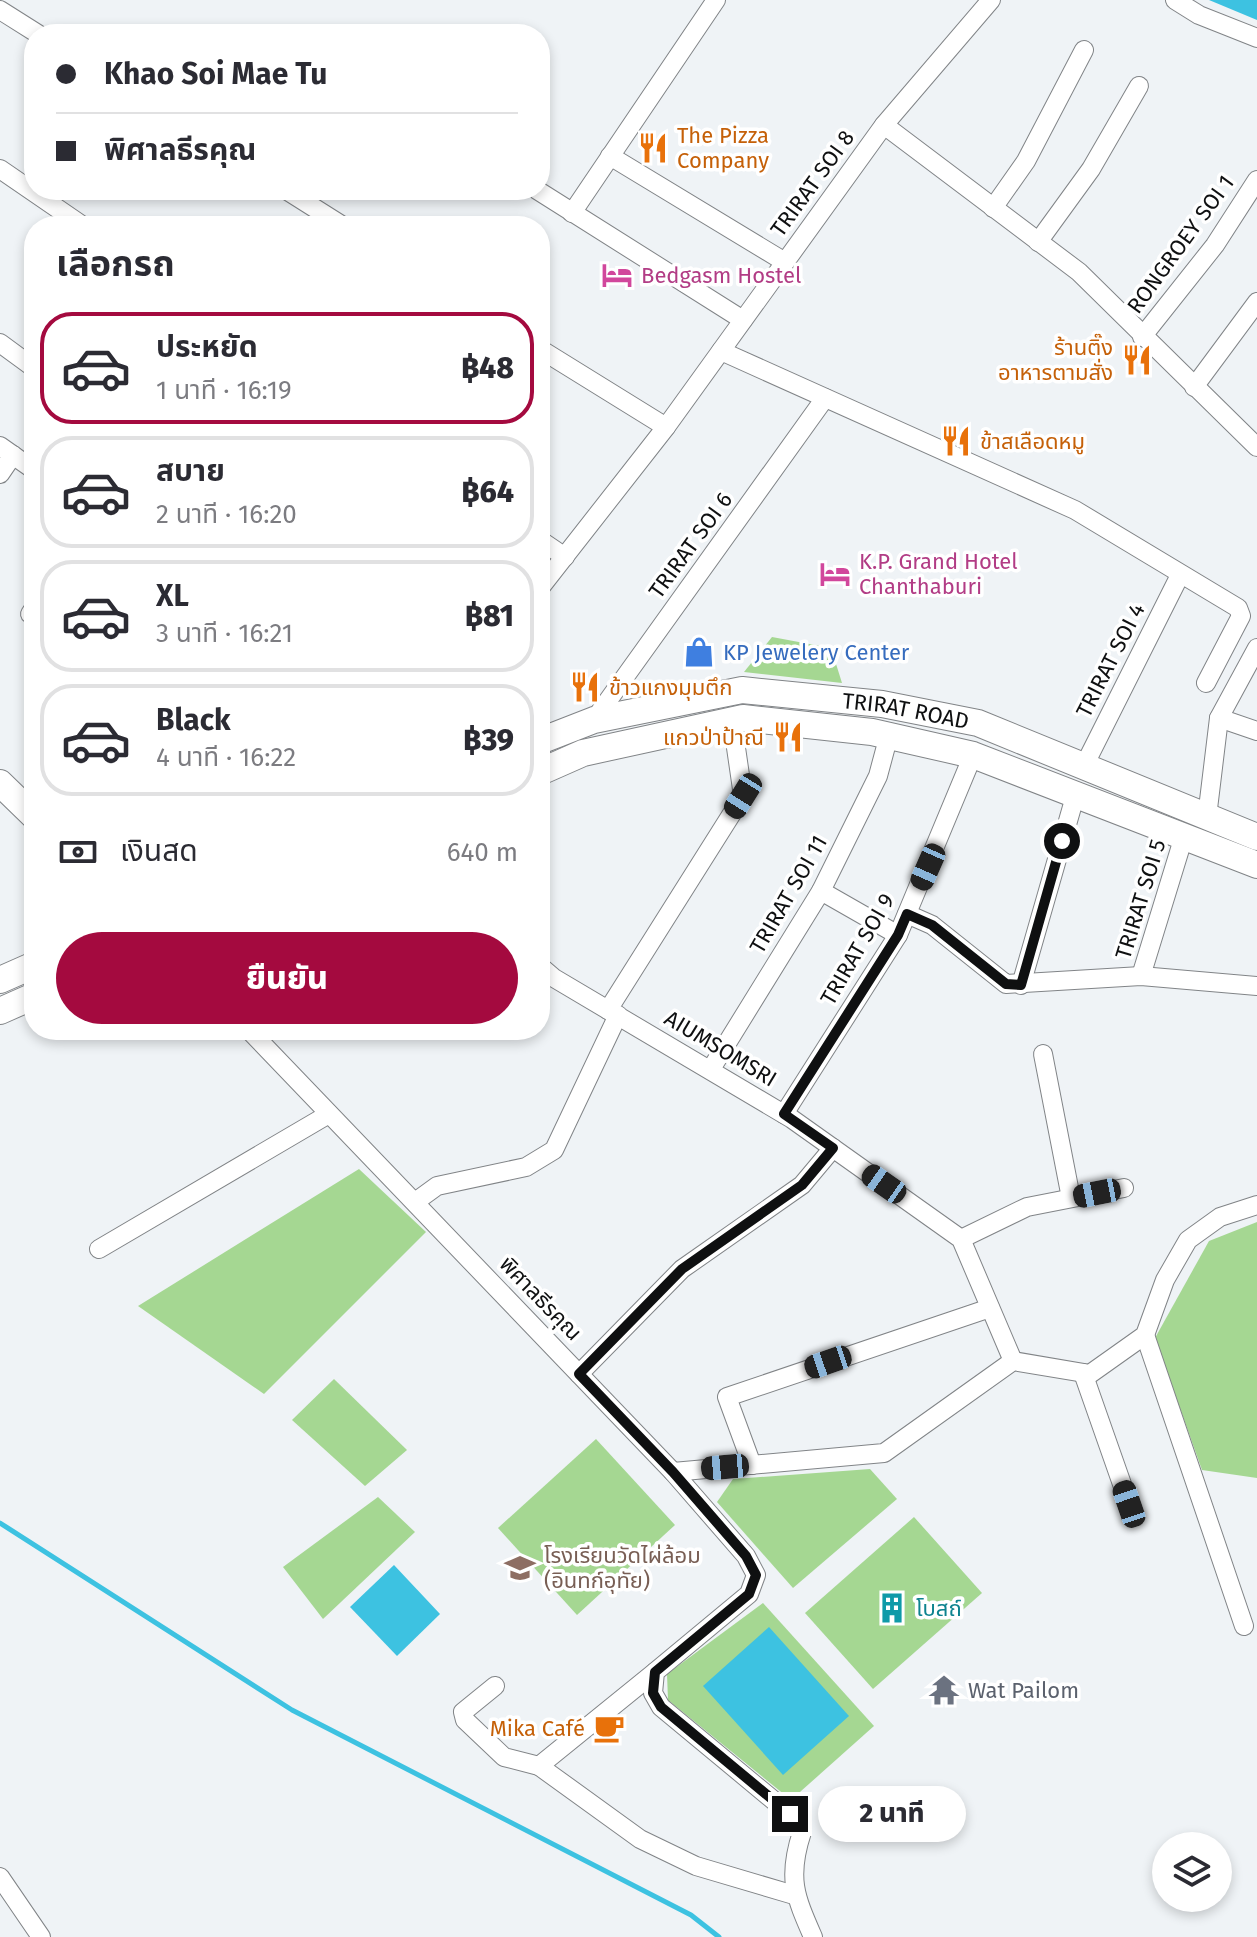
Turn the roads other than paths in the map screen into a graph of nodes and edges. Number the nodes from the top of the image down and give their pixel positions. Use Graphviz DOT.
graph roads {
  1 [pos="716,0"];
  2 [pos="991,0"];
  3 [pos="1175,0"];
  4 [pos="0,10"];
  5 [pos="24,25"];
  6 [pos="1257,38"];
  7 [pos="1084,50"];
  8 [pos="1139,86"];
  9 [pos="884,125"];
  10 [pos="610,156"];
  11 [pos="0,169"];
  12 [pos="1257,180"];
  13 [pos="24,185"];
  14 [pos="550,199"];
  15 [pos="45,200"];
  16 [pos="302,200"];
  17 [pos="993,208"];
  18 [pos="572,213"];
  19 [pos="68,216"];
  20 [pos="327,216"];
  21 [pos="1038,242"];
  22 [pos="785,262"];
  23 [pos="1257,302"];
  24 [pos="743,320"];
  25 [pos="1142,337"];
  26 [pos="0,343"];
  27 [pos="721,351"];
  28 [pos="550,355"];
  29 [pos="24,361"];
  30 [pos="1194,387"];
  31 [pos="825,398"];
  32 [pos="666,427"];
  33 [pos="1257,447"];
  34 [pos="6,451"];
  35 [pos="24,463"];
  36 [pos="0,474"];
  37 [pos="550,547"];
  38 [pos="565,557"];
  39 [pos="1180,575"];
  40 [pos="550,576"];
  41 [pos="1257,648"];
  42 [pos="1206,683"];
  43 [pos="1219,718"];
  44 [pos="594,720"];
  45 [pos="732,720"];
  46 [pos="1257,731"];
  47 [pos="889,735"];
  48 [pos="550,737"];
  49 [pos="973,755"];
  50 [pos="1084,766"];
  51 [pos="550,768"];
  52 [pos="1076,793"];
  53 [pos="5,795"];
  54 [pos="24,809"];
  55 [pos="1207,817"];
  56 [pos="1184,836"];
  57 [pos="1257,837"];
  58 [pos="1257,865"];
  59 [pos="821,891"];
  60 [pos="907,914"];
  61 [pos="898,935"];
  62 [pos="24,969"];
  63 [pos="550,972"];
  64 [pos="1141,976"];
  65 [pos="0,980"];
  66 [pos="1021,985"];
  67 [pos="1257,986"];
  68 [pos="24,1000"];
  69 [pos="0,1011"];
  70 [pos="613,1013"];
  71 [pos="259,1040"];
  72 [pos="1043,1054"];
  73 [pos="711,1069"];
  74 [pos="329,1114"];
  75 [pos="784,1114"];
  76 [pos="833,1148"];
  77 [pos="1124,1188"];
  78 [pos="1071,1198"];
  79 [pos="415,1202"];
  80 [pos="1257,1205"];
  81 [pos="961,1239"];
  82 [pos="99,1249"];
  83 [pos="990,1308"];
  84 [pos="1145,1335"];
  85 [pos="1013,1361"];
  86 [pos="1083,1373"];
  87 [pos="579,1374"];
  88 [pos="752,1465"];
  89 [pos="673,1472"];
  90 [pos="1129,1504"];
  91 [pos="1244,1626"];
  92 [pos="655,1672"];
  93 [pos="495,1686"];
  94 [pos="539,1766"];
  95 [pos="0,1877"];
  96 [pos="794,1895"];
  97 [pos="41,1937"];
  98 [pos="813,1937"];
  1 -- 10 [label="street"];
  2 -- 9 [label="street"];
  3 -- 6 [label="street"];
  4 -- 5 [label="street"];
  7 -- 17 [label="street"];
  8 -- 21 [label="street"];
  9 -- 17 [label="street, TRIRAT SOI 8"];
  9 -- 22 [label="street, TRIRAT SOI 8"];
  10 -- 18 [label="street"];
  10 -- 22 [label="street"];
  11 -- 13 [label="street"];
  12 -- 25 [label="street, RONGROEY SOI 1"];
  14 -- 18 [label="street"];
  15 -- 19 [label="street"];
  16 -- 20 [label="street"];
  17 -- 21 [label="street, TRIRAT SOI 8"];
  18 -- 24 [label="street"];
  21 -- 25 [label="street, TRIRAT SOI 8"];
  22 -- 24 [label="street, TRIRAT SOI 8"];
  23 -- 30 [label="street"];
  24 -- 27 [label="street, TRIRAT SOI 8"];
  25 -- 30 [label="street, TRIRAT SOI 8"];
  26 -- 29 [label="street"];
  27 -- 31 [label="street"];
  27 -- 32 [label="street, TRIRAT SOI 8"];
  28 -- 32 [label="street"];
  30 -- 33 [label="street, TRIRAT SOI 8"];
  31 -- 39 [label="street"];
  31 -- 44 [label="street, TRIRAT SOI 6"];
  32 -- 38 [label="street, TRIRAT SOI 8"];
  34 -- 35 [label="street"];
  34 -- 36 [label="street"];
  37 -- 38 [label="street"];
  38 -- 40 [label="street, TRIRAT SOI 8"];
  39 -- 42 [label="street"];
  39 -- 50 [label="street, TRIRAT SOI 4"];
  41 -- 43 [label="street"];
  43 -- 46 [label="street"];
  43 -- 55 [label="street"];
  44 -- 48 [label="main road, TRIRAT ROAD"];
  44 -- 50 [label="main road, TRIRAT ROAD"];
  45 -- 47 [label="main road, TRIRAT ROAD"];
  45 -- 51 [label="main road, TRIRAT ROAD"];
  45 -- 70 [label="street"];
  47 -- 49 [label="main road, TRIRAT ROAD"];
  47 -- 59 [label="street, TRIRAT SOI 11"];
  49 -- 52 [label="main road, TRIRAT ROAD"];
  49 -- 60 [label="street, TRIRAT SOI 9"];
  50 -- 55 [label="main road, TRIRAT ROAD"];
  52 -- 56 [label="main road, TRIRAT ROAD"];
  52 -- 66 [label="street"];
  53 -- 54 [label="main road"];
  55 -- 57 [label="main road, TRIRAT ROAD"];
  56 -- 58 [label="main road, TRIRAT ROAD"];
  56 -- 64 [label="street, TRIRAT SOI 5"];
  59 -- 61 [label="street"];
  59 -- 73 [label="street, TRIRAT SOI 11"];
  60 -- 61 [label="street, TRIRAT SOI 9"];
  60 -- 66 [label="street"];
  61 -- 75 [label="street, TRIRAT SOI 9"];
  62 -- 65 [label="main road"];
  63 -- 70 [label="street, AIUMSOMSRI"];
  64 -- 66 [label="street"];
  64 -- 67 [label="street"];
  68 -- 69 [label="main road"];
  70 -- 73 [label="street, AIUMSOMSRI"];
  70 -- 79 [label="street"];
  71 -- 74 [label="street, พิศาลธีรคุณ"];
  72 -- 78 [label="street"];
  73 -- 75 [label="street, AIUMSOMSRI"];
  74 -- 79 [label="street, พิศาลธีรคุณ"];
  74 -- 82 [label="street"];
  75 -- 76 [label="street, AIUMSOMSRI"];
  76 -- 81 [label="street, AIUMSOMSRI"];
  76 -- 87 [label="street"];
  77 -- 78 [label="street"];
  78 -- 81 [label="street"];
  79 -- 87 [label="street, พิศาลธีรคุณ"];
  80 -- 84 [label="street"];
  81 -- 83 [label="street"];
  83 -- 85 [label="street"];
  83 -- 88 [label="street"];
  84 -- 86 [label="street"];
  84 -- 91 [label="street"];
  85 -- 86 [label="street"];
  85 -- 88 [label="street"];
  86 -- 90 [label="street"];
  87 -- 89 [label="street, พิศาลธีรคุณ"];
  88 -- 89 [label="street"];
  89 -- 92 [label="street, พิศาลธีรคุณ"];
  92 -- 94 [label="street"];
  92 -- 96 [label="street"];
  93 -- 94 [label="street"];
  94 -- 96 [label="street"];
  95 -- 97 [label="street"];
  96 -- 98 [label="street"];
}
